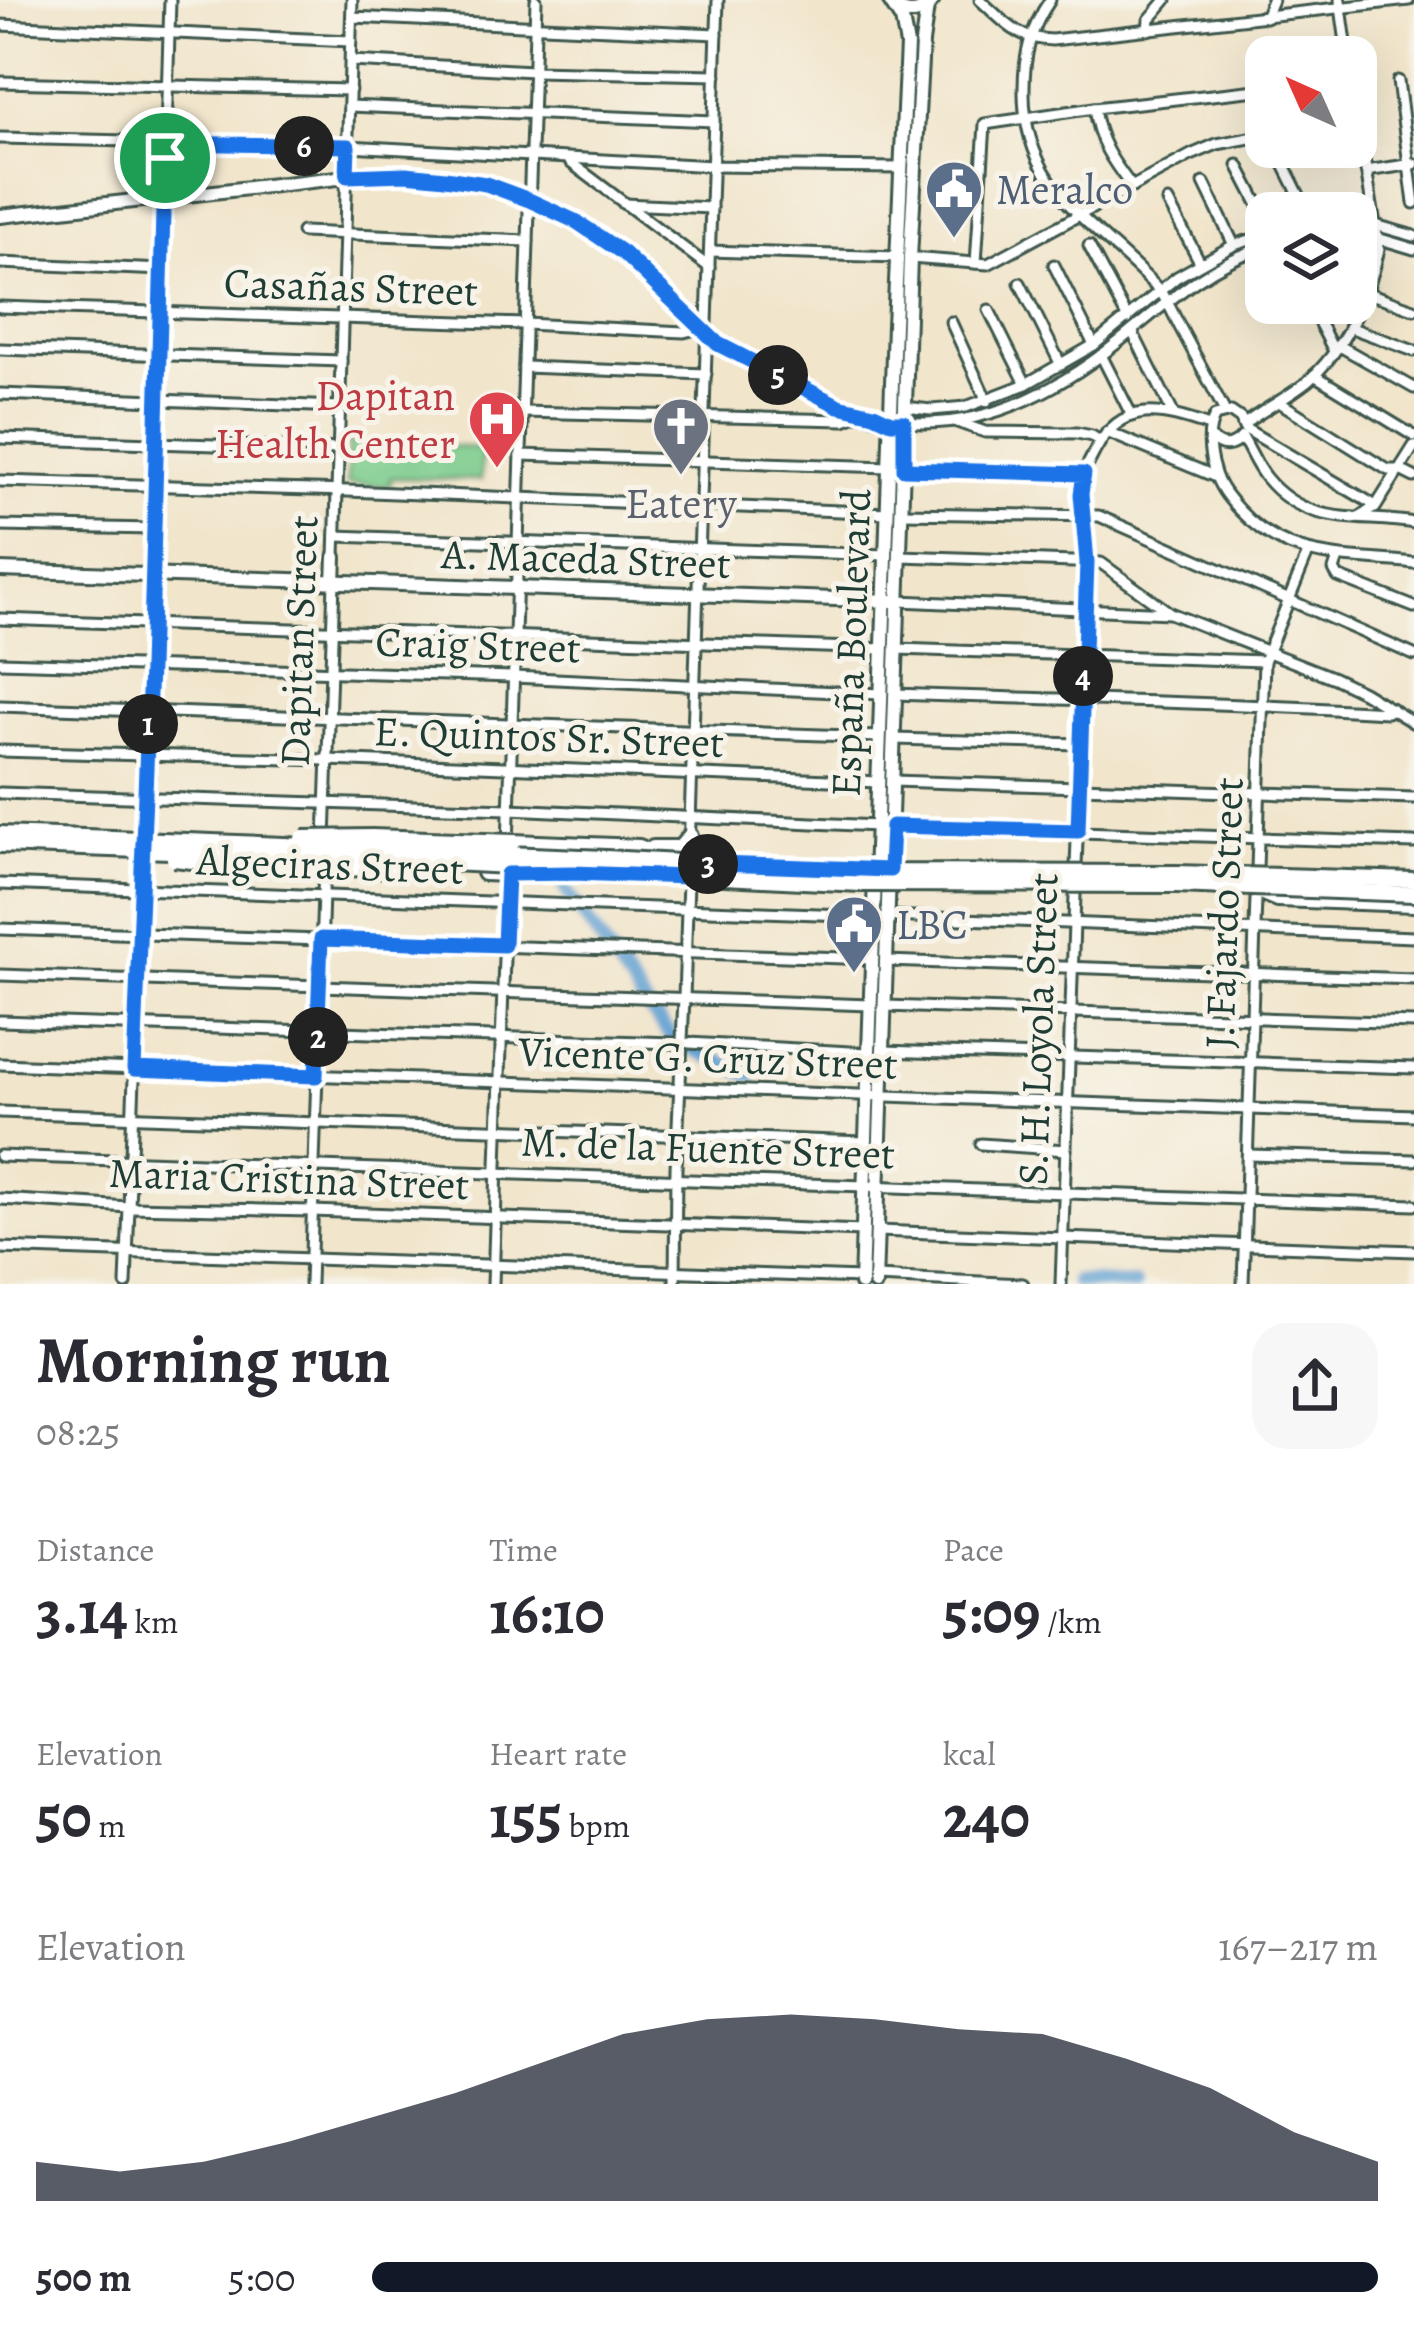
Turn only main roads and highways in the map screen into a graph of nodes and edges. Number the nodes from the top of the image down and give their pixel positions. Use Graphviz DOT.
graph roads {
  1 [pos="892,3"];
  2 [pos="930,4"];
  3 [pos="0,216"];
  4 [pos="903,258"];
  5 [pos="898,414"];
  6 [pos="335,557"];
  7 [pos="0,570"];
  8 [pos="334,582"];
  9 [pos="892,601"];
  10 [pos="0,834"];
  11 [pos="690,836"];
  12 [pos="263,844"];
  13 [pos="0,845"];
  14 [pos="639,847"];
  15 [pos="110,849"];
  16 [pos="688,870"];
  17 [pos="1076,876"];
  18 [pos="506,881"];
  19 [pos="1258,882"];
  20 [pos="1414,883"];
  21 [pos="1414,904"];
  22 [pos="874,1095"];
  23 [pos="870,1231"];
  24 [pos="868,1281"];
  1 -- 2 [label="main road"];
  1 -- 4 [label="main road, España Boulevard"];
  2 -- 4 [label="main road, España Boulevard"];
  3 -- 5 [label="main road"];
  4 -- 5 [label="main road, España Boulevard"];
  5 -- 9 [label="main road, España Boulevard"];
  6 -- 8 [label="main road, Dapitan Street"];
  7 -- 8 [label="main road, A. Maceda Street"];
  8 -- 9 [label="main road, A. Maceda Street"];
  9 -- 22 [label="main road, España Boulevard"];
  10 -- 12 [label="highway, bridge"];
  11 -- 14 [label="highway"];
  12 -- 14 [label="highway, bridge"];
  12 -- 20 [label="highway, bridge"];
  13 -- 15 [label="highway"];
  14 -- 16 [label="highway"];
  15 -- 18 [label="highway, bridge"];
  15 -- 20 [label="highway, bridge"];
  17 -- 20 [label="highway, bridge"];
  19 -- 21 [label="highway"];
  22 -- 23 [label="main road, España Boulevard"];
  22 -- 23 [label="main road, España Boulevard"];
  23 -- 24 [label="main road, España Boulevard"];
}
